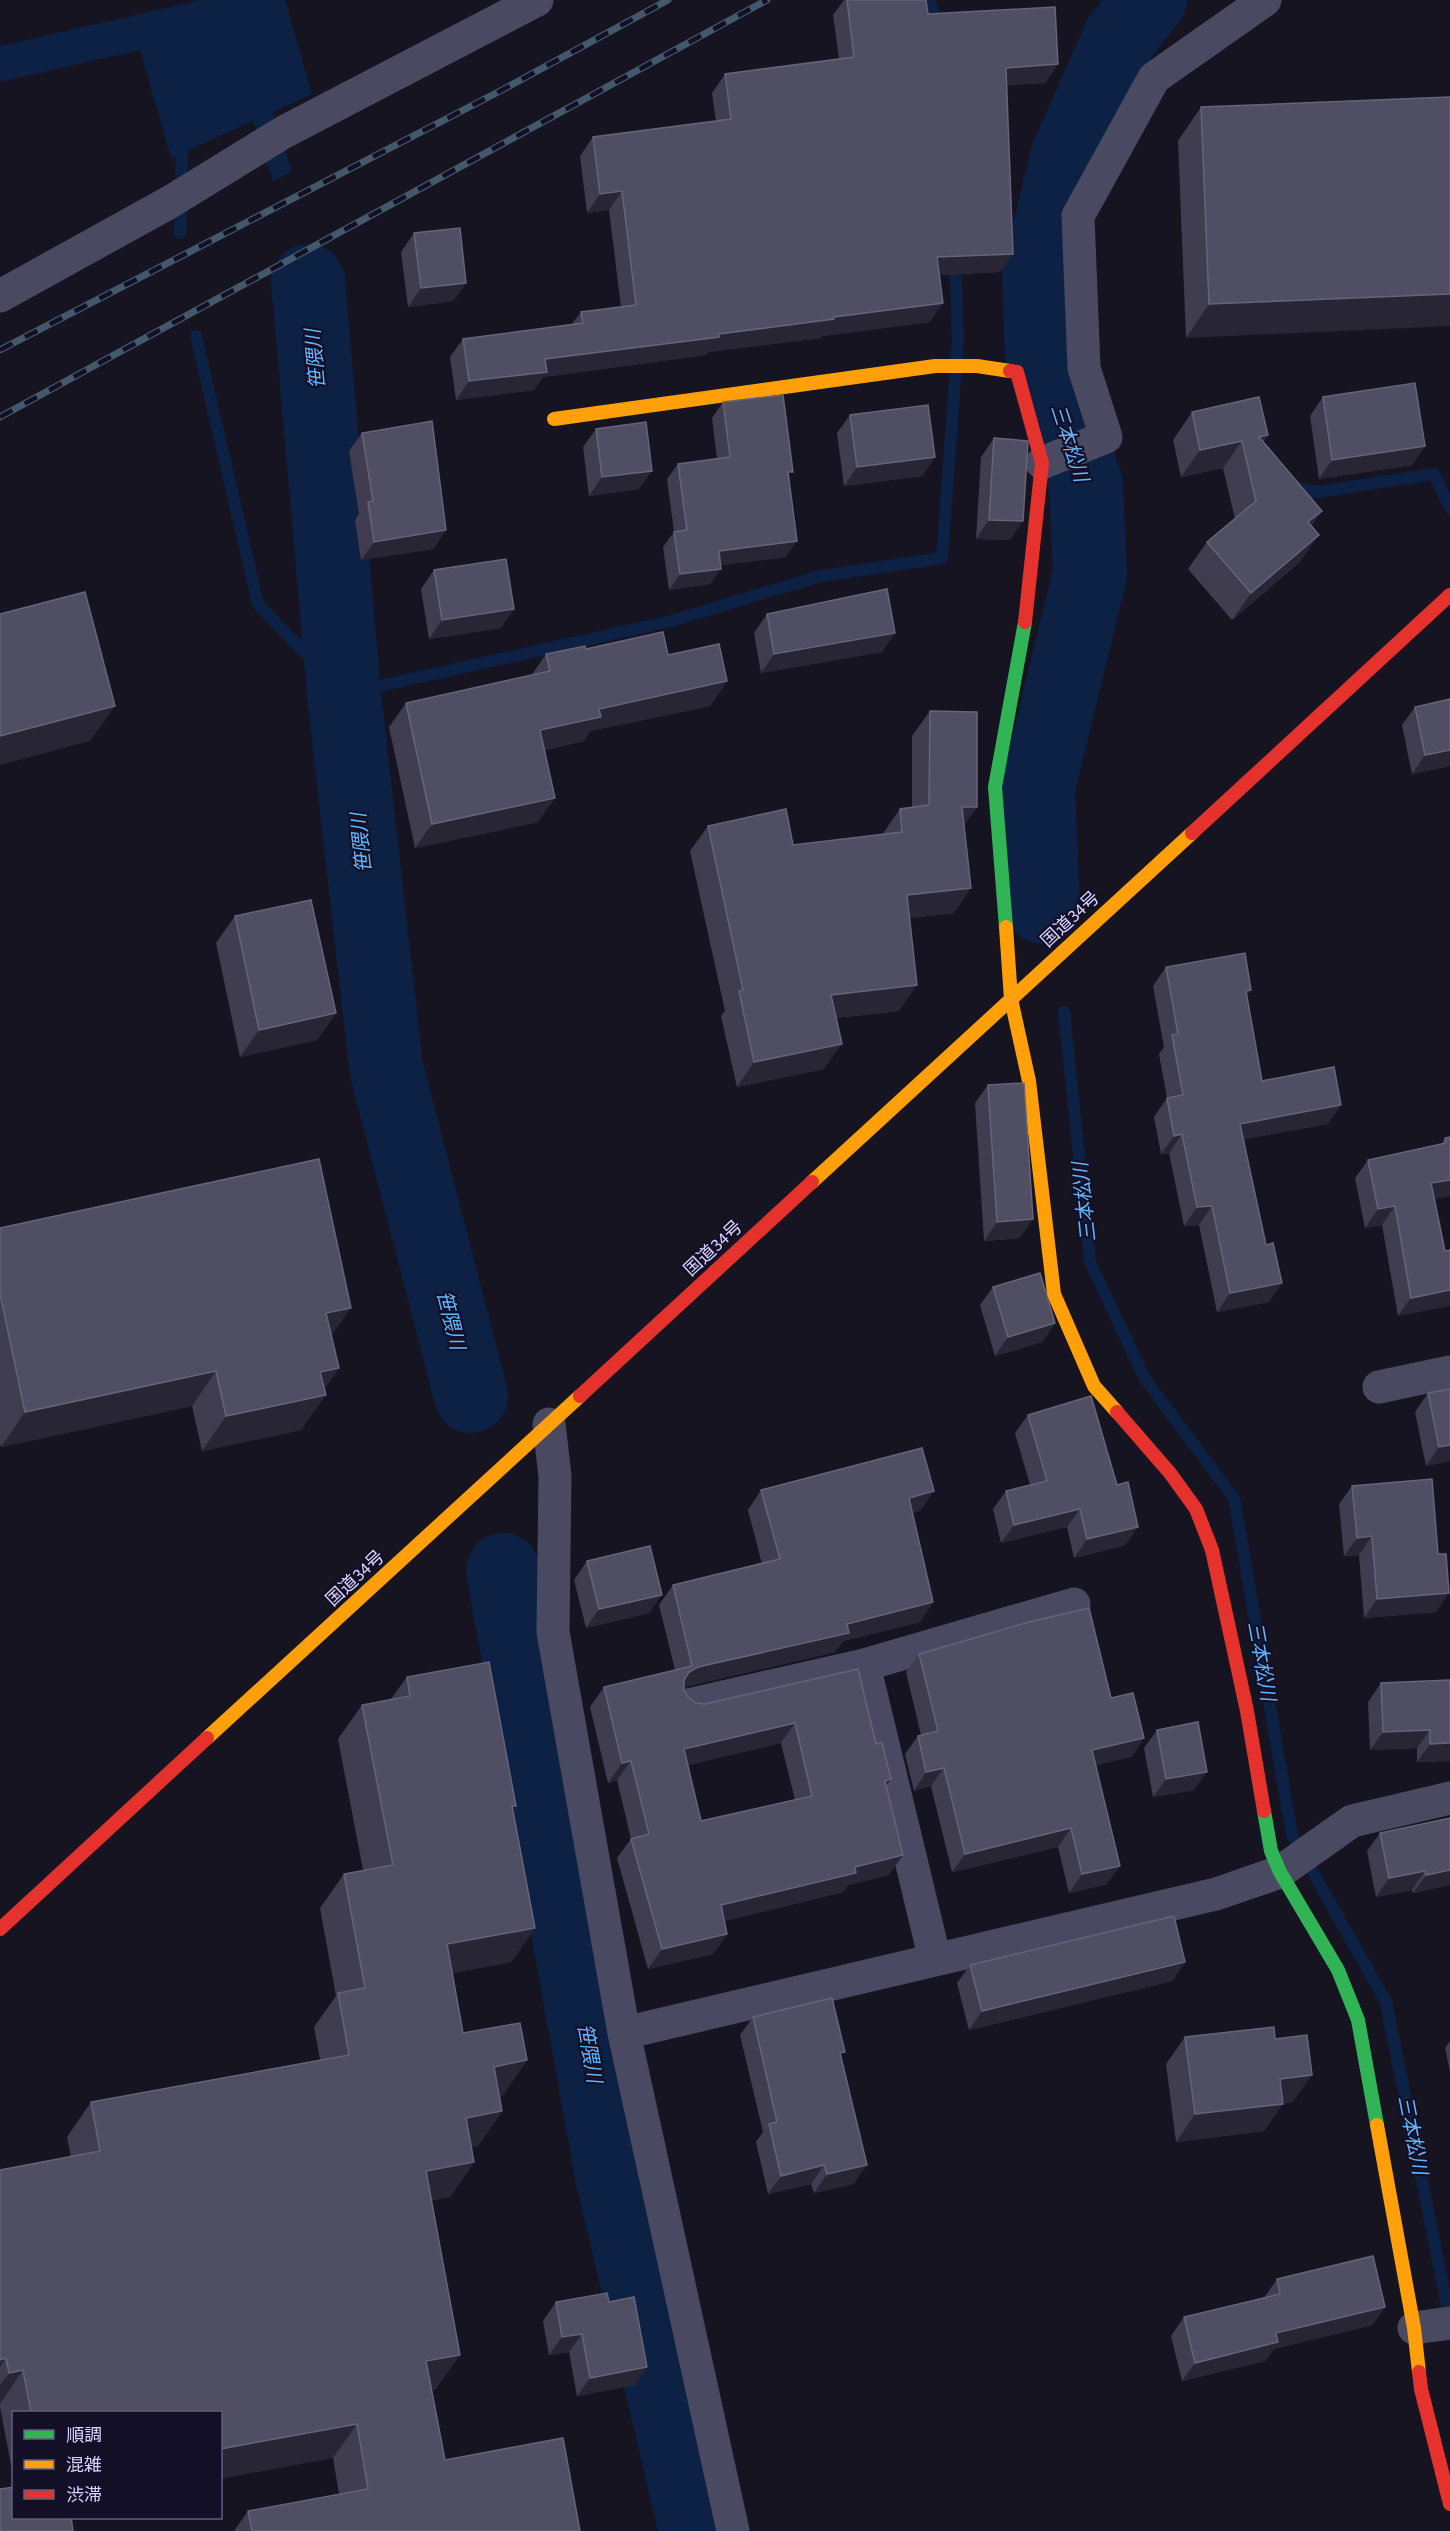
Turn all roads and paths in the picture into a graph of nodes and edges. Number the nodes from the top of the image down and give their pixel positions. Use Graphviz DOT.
graph roads {
  1 [pos="537,0"];
  2 [pos="1265,0"];
  3 [pos="0,296"];
  4 [pos="554,419"];
  5 [pos="1042,463"];
  6 [pos="1450,595"];
  7 [pos="1011,999"];
  8 [pos="1450,1372"];
  9 [pos="1379,1387"];
  10 [pos="549,1424"];
  11 [pos="1074,1604"];
  12 [pos="864,1665"];
  13 [pos="688,1705"];
  14 [pos="1450,1798"];
  15 [pos="1280,1872"];
  16 [pos="0,1929"];
  17 [pos="935,1960"];
  18 [pos="624,2033"];
  19 [pos="1450,2323"];
  20 [pos="1414,2328"];
  21 [pos="1450,2504"];
  22 [pos="733,2531"];
  1 -- 3 [label="street"];
  2 -- 5 [label="street"];
  4 -- 5 [label="main road"];
  5 -- 7 [label="main road"];
  6 -- 7 [label="main road, 国道34号"];
  7 -- 10 [label="main road, 国道34号"];
  7 -- 15 [label="main road"];
  8 -- 9 [label="street"];
  10 -- 16 [label="main road, 国道34号"];
  10 -- 18 [label="street"];
  11 -- 12 [label="street"];
  12 -- 13 [label="street"];
  12 -- 17 [label="street"];
  14 -- 15 [label="street"];
  15 -- 17 [label="street"];
  15 -- 20 [label="main road"];
  17 -- 18 [label="street"];
  18 -- 22 [label="street"];
  19 -- 20 [label="street"];
  20 -- 21 [label="main road"];
}
